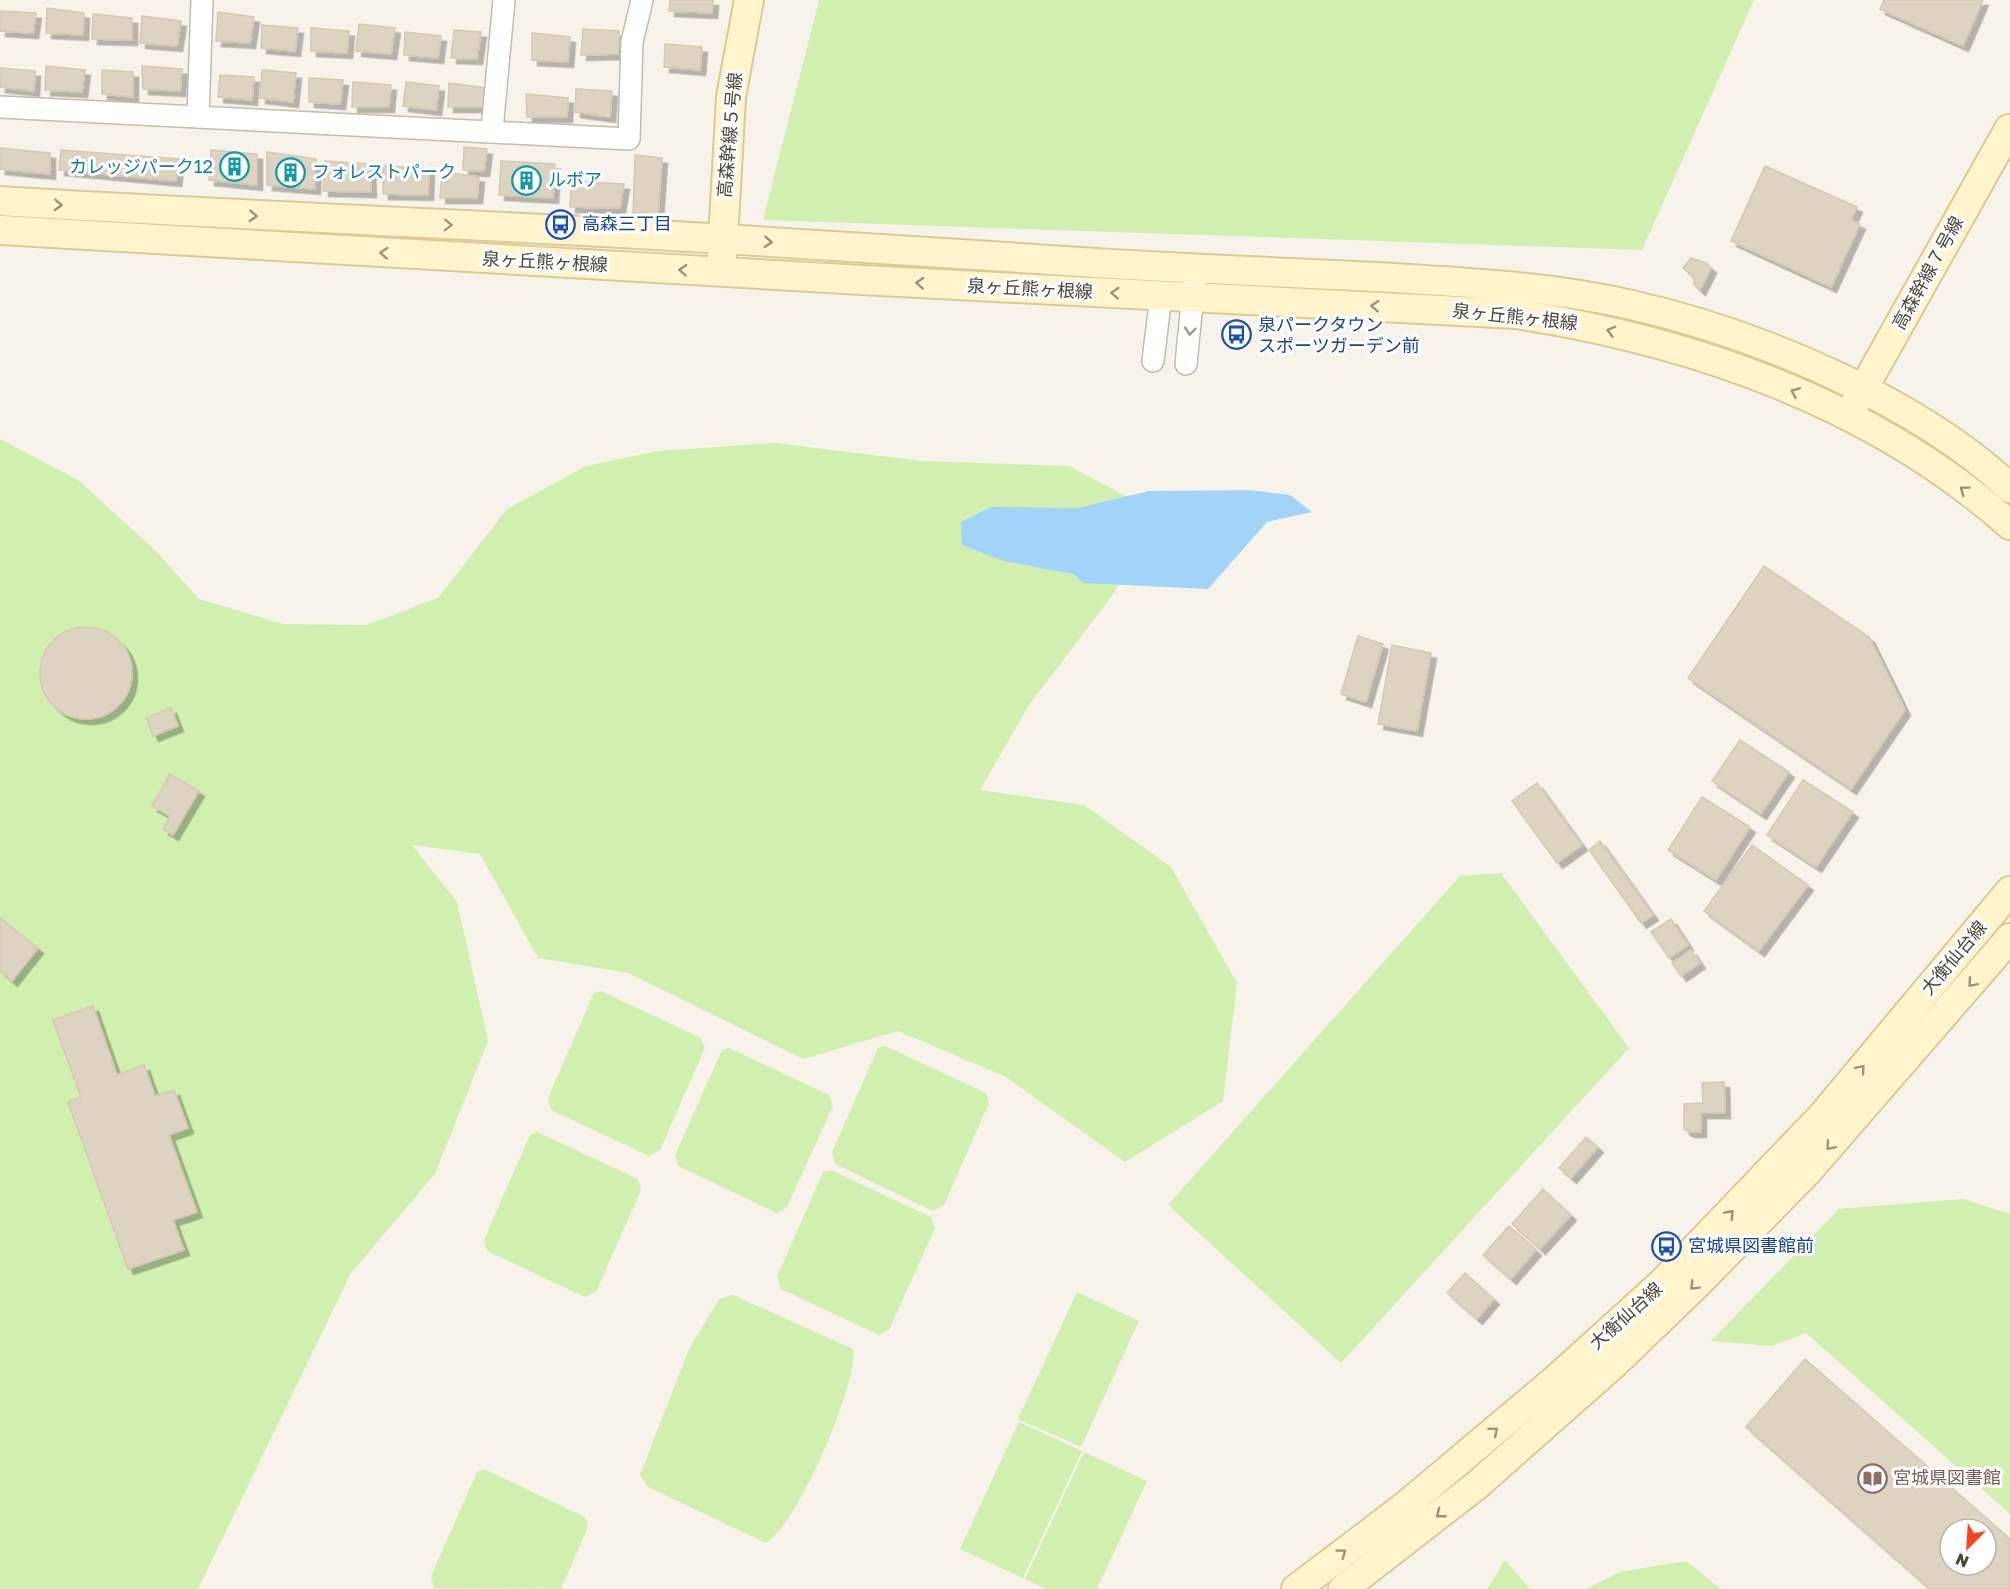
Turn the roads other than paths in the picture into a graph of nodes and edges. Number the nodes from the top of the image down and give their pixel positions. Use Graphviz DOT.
graph roads {
  1 [pos="202,0"];
  2 [pos="504,0"];
  3 [pos="642,0"];
  4 [pos="749,0"];
  5 [pos="0,107"];
  6 [pos="198,117"];
  7 [pos="2010,127"];
  8 [pos="492,130"];
  9 [pos="0,201"];
  10 [pos="0,230"];
  11 [pos="723,239"];
  12 [pos="1195,267"];
  13 [pos="721,272"];
  14 [pos="1161,295"];
  15 [pos="1194,297"];
  16 [pos="1153,361"];
  17 [pos="1186,364"];
  18 [pos="1862,391"];
  19 [pos="1847,417"];
  20 [pos="2010,488"];
  21 [pos="2010,525"];
  22 [pos="2010,891"];
  23 [pos="2010,938"];
  24 [pos="1457,1462"];
  25 [pos="1477,1485"];
  26 [pos="1296,1589"];
  27 [pos="1343,1589"];
  1 -- 6 [label="street"];
  2 -- 8 [label="street"];
  3 -- 8 [label="street"];
  4 -- 11 [label="main road, 高森幹線５号線"];
  5 -- 6 [label="street"];
  6 -- 8 [label="street"];
  7 -- 18 [label="main road, 高森幹線７号線"];
  9 -- 11 [label="main road, 泉ヶ丘熊ヶ根線, one-way"];
  13 -- 10 [label="main road, 泉ヶ丘熊ヶ根線, one-way"];
  11 -- 12 [label="main road, 泉ヶ丘熊ヶ根線, one-way"];
  11 -- 13 [label="main road, 高森幹線５号線"];
  12 -- 15 [label="street"];
  12 -- 18 [label="main road, 泉ヶ丘熊ヶ根線"];
  14 -- 13 [label="main road, 泉ヶ丘熊ヶ根線, one-way"];
  14 -- 15 [label="main road, 泉ヶ丘熊ヶ根線"];
  14 -- 16 [label="street"];
  15 -- 17 [label="street, one-way"];
  19 -- 15 [label="main road, 泉ヶ丘熊ヶ根線, one-way"];
  18 -- 19 [label="main road, 高森幹線７号線"];
  18 -- 20 [label="main road, 泉ヶ丘熊ヶ根線"];
  21 -- 19 [label="main road, 泉ヶ丘熊ヶ根線, one-way"];
  24 -- 22 [label="main road, 大衡仙台線, one-way"];
  23 -- 25 [label="main road, 大衡仙台線, one-way"];
  24 -- 25 [label="street"];
  26 -- 24 [label="main road, 大衡仙台線, one-way"];
  25 -- 27 [label="main road, 大衡仙台線, one-way"];
}
